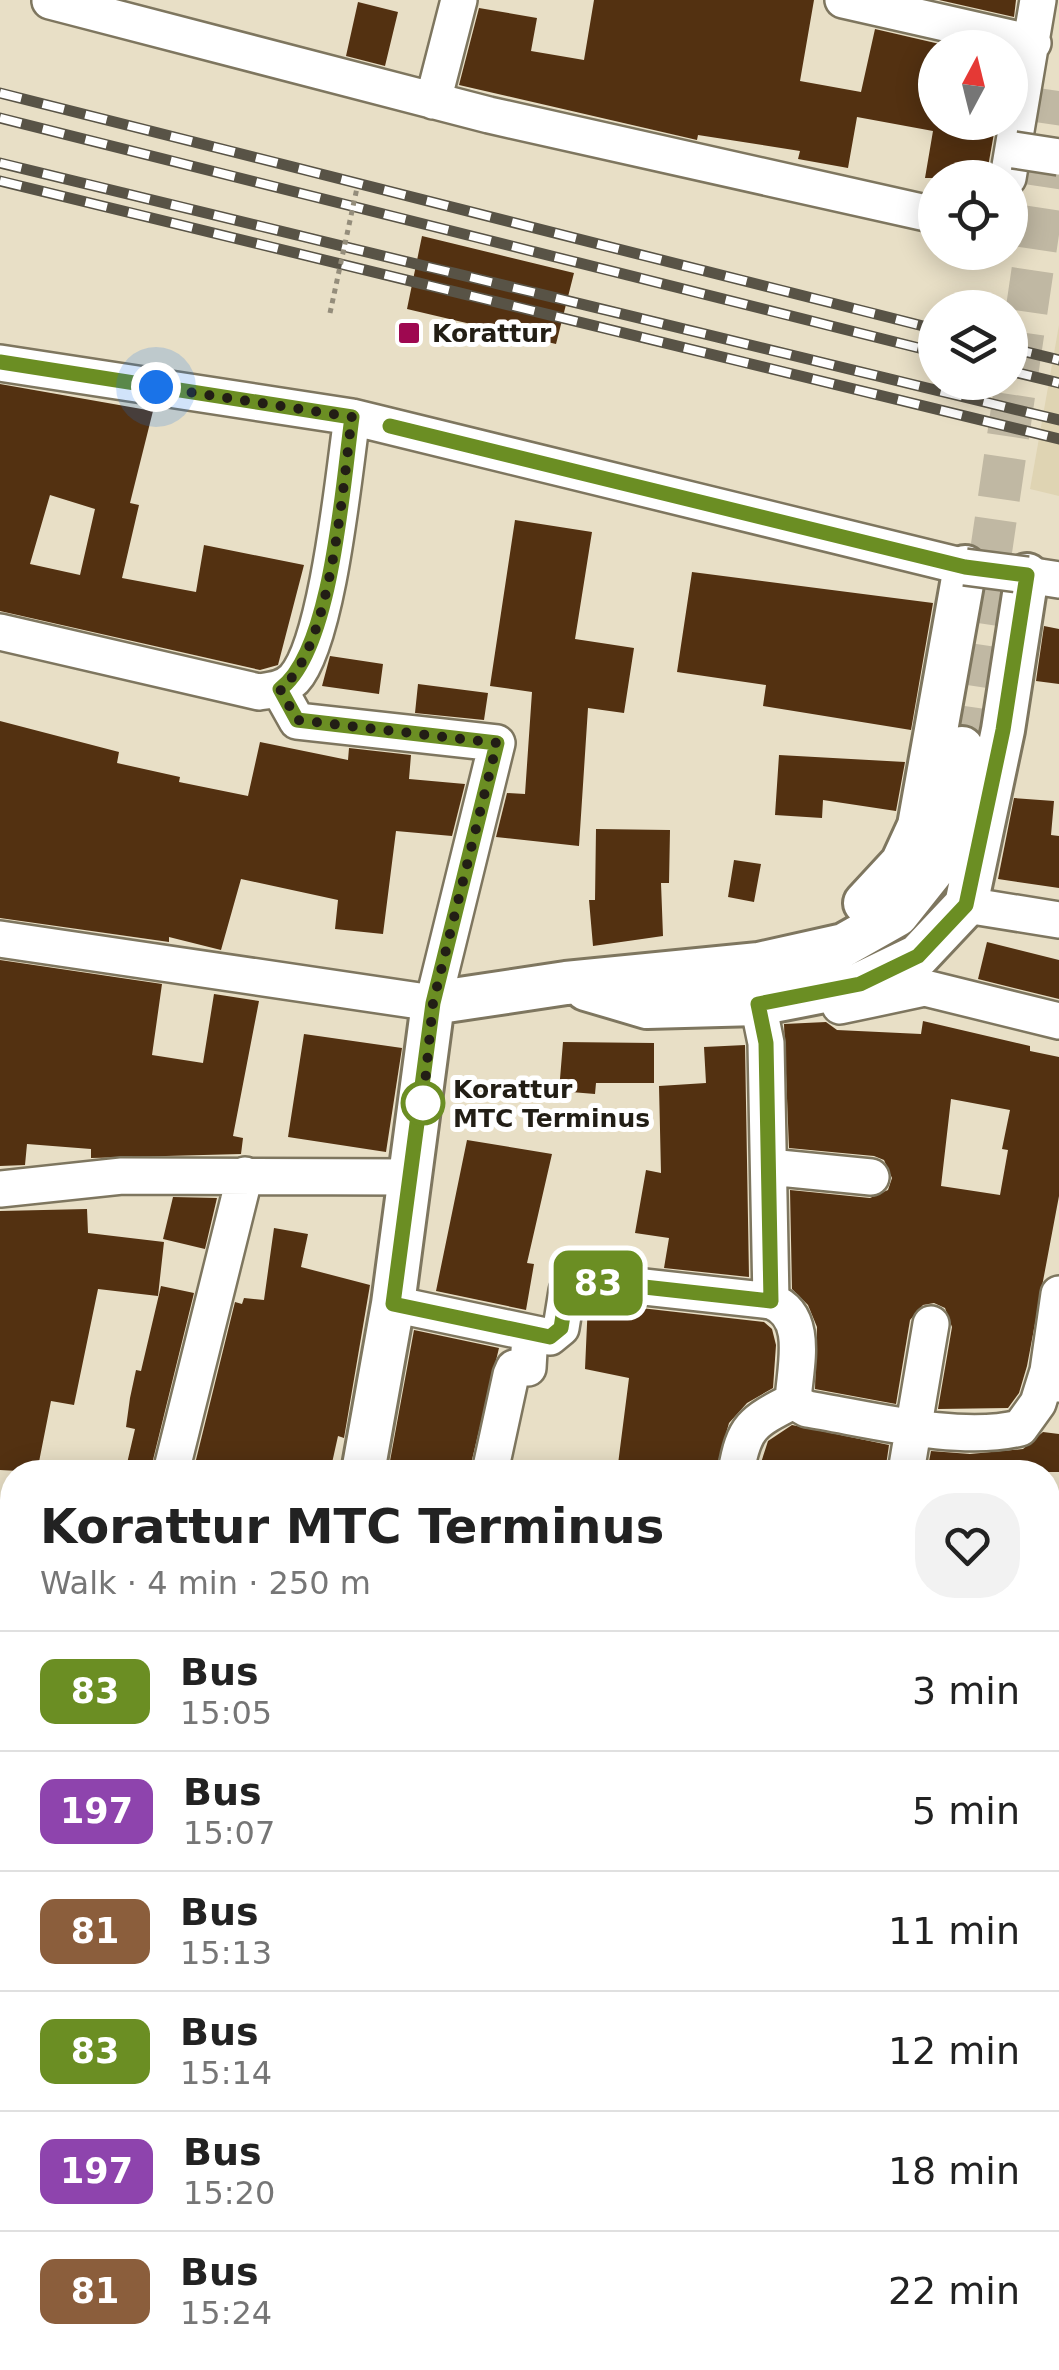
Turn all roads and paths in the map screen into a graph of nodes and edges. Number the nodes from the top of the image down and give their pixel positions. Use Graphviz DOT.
graph roads {
  1 [pos="459,0"];
  2 [pos="842,0"];
  3 [pos="1038,0"];
  4 [pos="50,1"];
  5 [pos="1032,43"];
  6 [pos="433,101"];
  7 [pos="1059,158"];
  8 [pos="1012,160"];
  9 [pos="1028,162"];
  10 [pos="357,188"];
  11 [pos="918,211"];
  12 [pos="330,313"];
  13 [pos="0,362"];
  14 [pos="352,417"];
  15 [pos="965,567"];
  16 [pos="1043,578"];
  17 [pos="0,632"];
  18 [pos="280,689"];
  19 [pos="962,748"];
  20 [pos="966,905"];
  21 [pos="1059,920"];
  22 [pos="0,940"];
  23 [pos="566,983"];
  24 [pos="433,1003"];
  25 [pos="758,1010"];
  26 [pos="1059,1020"];
  27 [pos="769,1167"];
  28 [pos="245,1175"];
  29 [pos="410,1177"];
  30 [pos="871,1177"];
  31 [pos="0,1190"];
  32 [pos="1059,1294"];
  33 [pos="771,1301"];
  34 [pos="393,1304"];
  35 [pos="931,1324"];
  36 [pos="530,1334"];
  37 [pos="1054,1378"];
  38 [pos="794,1402"];
  39 [pos="912,1426"];
  40 [pos="175,1460"];
  41 [pos="365,1460"];
  42 [pos="493,1460"];
  43 [pos="738,1460"];
  44 [pos="908,1460"];
  1 -- 6 [label="street"];
  2 -- 5 [label="street"];
  3 -- 5 [label="street"];
  4 -- 6 [label="street"];
  5 -- 8 [label="street"];
  6 -- 11 [label="street"];
  7 -- 9 [label="street, bridge"];
  10 -- 12 [label="path, bridge"];
  13 -- 14 [label="street"];
  14 -- 15 [label="street"];
  14 -- 18 [label="street"];
  15 -- 16 [label="street, bridge"];
  15 -- 23 [label="street"];
  16 -- 20 [label="street"];
  17 -- 18 [label="street"];
  18 -- 24 [label="street"];
  19 -- 23 [label="street"];
  20 -- 21 [label="street"];
  20 -- 25 [label="street"];
  22 -- 24 [label="street"];
  23 -- 24 [label="street"];
  23 -- 25 [label="street"];
  24 -- 29 [label="street"];
  25 -- 26 [label="street"];
  25 -- 27 [label="street"];
  27 -- 30 [label="street"];
  27 -- 33 [label="street"];
  28 -- 29 [label="street"];
  28 -- 31 [label="street"];
  28 -- 40 [label="street"];
  29 -- 34 [label="street"];
  32 -- 37 [label="street"];
  33 -- 36 [label="street"];
  33 -- 38 [label="street"];
  34 -- 36 [label="street"];
  34 -- 41 [label="street"];
  35 -- 39 [label="street"];
  36 -- 42 [label="street"];
  37 -- 39 [label="street"];
  38 -- 39 [label="street"];
  38 -- 43 [label="street"];
  39 -- 44 [label="street"];
}
